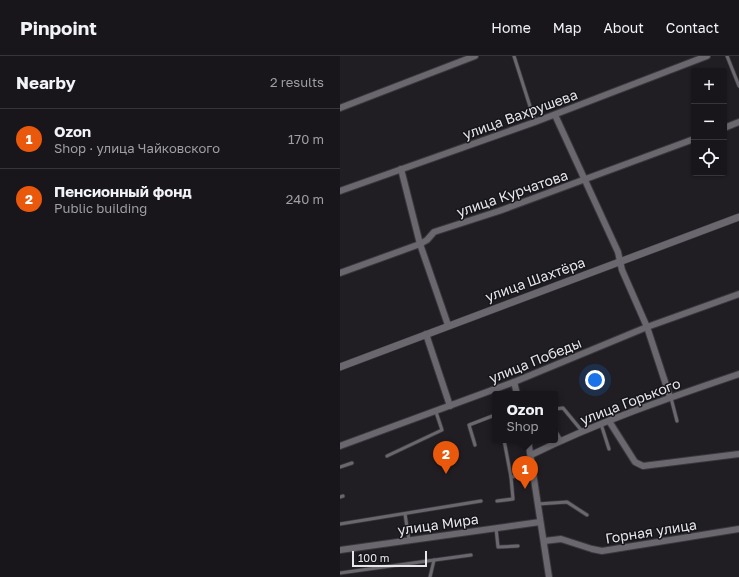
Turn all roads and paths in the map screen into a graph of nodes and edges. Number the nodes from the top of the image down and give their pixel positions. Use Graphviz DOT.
graph roads {
  1 [pos="475,56"];
  2 [pos="514,56"];
  3 [pos="707,56"];
  4 [pos="727,56"];
  5 [pos="739,86"];
  6 [pos="340,108"];
  7 [pos="555,115"];
  8 [pos="535,122"];
  9 [pos="739,122"];
  10 [pos="727,127"];
  11 [pos="691,140"];
  12 [pos="401,169"];
  13 [pos="586,180"];
  14 [pos="340,191"];
  15 [pos="739,217"];
  16 [pos="420,244"];
  17 [pos="620,261"];
  18 [pos="340,273"];
  19 [pos="739,294"];
  20 [pos="448,325"];
  21 [pos="647,327"];
  22 [pos="426,334"];
  23 [pos="340,367"];
  24 [pos="739,374"];
  25 [pos="514,382"];
  26 [pos="516,391"];
  27 [pos="670,397"];
  28 [pos="450,406"];
  29 [pos="558,409"];
  30 [pos="436,412"];
  31 [pos="492,416"];
  32 [pos="609,421"];
  33 [pos="677,421"];
  34 [pos="602,424"];
  35 [pos="582,431"];
  36 [pos="558,434"];
  37 [pos="562,440"];
  38 [pos="558,442"];
  39 [pos="505,443"];
  40 [pos="529,443"];
  41 [pos="556,443"];
  42 [pos="475,445"];
  43 [pos="340,446"];
  44 [pos="609,449"];
  45 [pos="739,454"];
  46 [pos="387,456"];
  47 [pos="531,456"];
  48 [pos="352,463"];
  49 [pos="340,467"];
  50 [pos="533,474"];
  51 [pos="511,477"];
  52 [pos="481,501"];
  53 [pos="497,501"];
  54 [pos="538,504"];
  55 [pos="405,514"];
  56 [pos="586,515"];
  57 [pos="540,522"];
  58 [pos="340,524"];
  59 [pos="496,528"];
  60 [pos="739,529"];
  61 [pos="409,540"];
  62 [pos="544,541"];
  63 [pos="518,546"];
  64 [pos="340,550"];
  65 [pos="471,555"];
  66 [pos="434,560"];
  67 [pos="353,572"];
  68 [pos="340,573"];
  69 [pos="354,577"];
  70 [pos="430,577"];
  71 [pos="548,577"];
  1 -- 6 [label="street"];
  2 -- 8 [label="lane"];
  3 -- 7 [label="street, улица Вахрушева"];
  4 -- 5 [label="lane"];
  7 -- 8 [label="street, улица Вахрушева"];
  7 -- 13 [label="street"];
  8 -- 12 [label="street, улица Вахрушева"];
  9 -- 10 [label="street"];
  11 -- 13 [label="street, улица Курчатова"];
  12 -- 14 [label="street, улица Вахрушева"];
  12 -- 16 [label="street"];
  13 -- 16 [label="street, улица Курчатова"];
  13 -- 17 [label="street"];
  15 -- 17 [label="street, улица Шахтёра"];
  16 -- 18 [label="street, улица Курчатова"];
  16 -- 20 [label="street"];
  17 -- 20 [label="street, улица Шахтёра"];
  17 -- 21 [label="street"];
  19 -- 21 [label="street, улица Победы"];
  20 -- 22 [label="street, улица Шахтёра"];
  21 -- 25 [label="street, улица Победы"];
  21 -- 27 [label="street"];
  22 -- 23 [label="street, улица Шахтёра"];
  22 -- 28 [label="street"];
  24 -- 27 [label="street, улица Горького"];
  25 -- 26 [label="street"];
  25 -- 28 [label="street, улица Победы"];
  27 -- 32 [label="street, улица Горького"];
  27 -- 33 [label="lane"];
  28 -- 30 [label="street, улица Победы"];
  29 -- 35 [label="lane"];
  30 -- 43 [label="street, улица Победы"];
  30 -- 46 [label="lane"];
  31 -- 42 [label="lane"];
  32 -- 34 [label="street, улица Горького"];
  32 -- 45 [label="street"];
  34 -- 35 [label="street, улица Горького"];
  34 -- 44 [label="lane"];
  35 -- 37 [label="street, улица Горького"];
  36 -- 37 [label="lane"];
  37 -- 38 [label="street, улица Горького"];
  39 -- 51 [label="lane"];
  40 -- 47 [label="street"];
  41 -- 47 [label="street, улица Горького"];
  47 -- 50 [label="street"];
  48 -- 49 [label="lane"];
  50 -- 51 [label="lane"];
  50 -- 54 [label="street"];
  51 -- 53 [label="lane"];
  52 -- 55 [label="lane"];
  54 -- 56 [label="lane"];
  54 -- 57 [label="street"];
  55 -- 58 [label="lane"];
  55 -- 61 [label="lane"];
  57 -- 59 [label="street, улица Мира"];
  57 -- 62 [label="street"];
  59 -- 61 [label="street, улица Мира"];
  59 -- 63 [label="lane"];
  60 -- 62 [label="street, Горная улица"];
  61 -- 64 [label="street, улица Мира"];
  62 -- 71 [label="street"];
  65 -- 66 [label="lane"];
  66 -- 67 [label="lane"];
  66 -- 70 [label="lane"];
  67 -- 68 [label="lane"];
  67 -- 69 [label="lane"];
}
